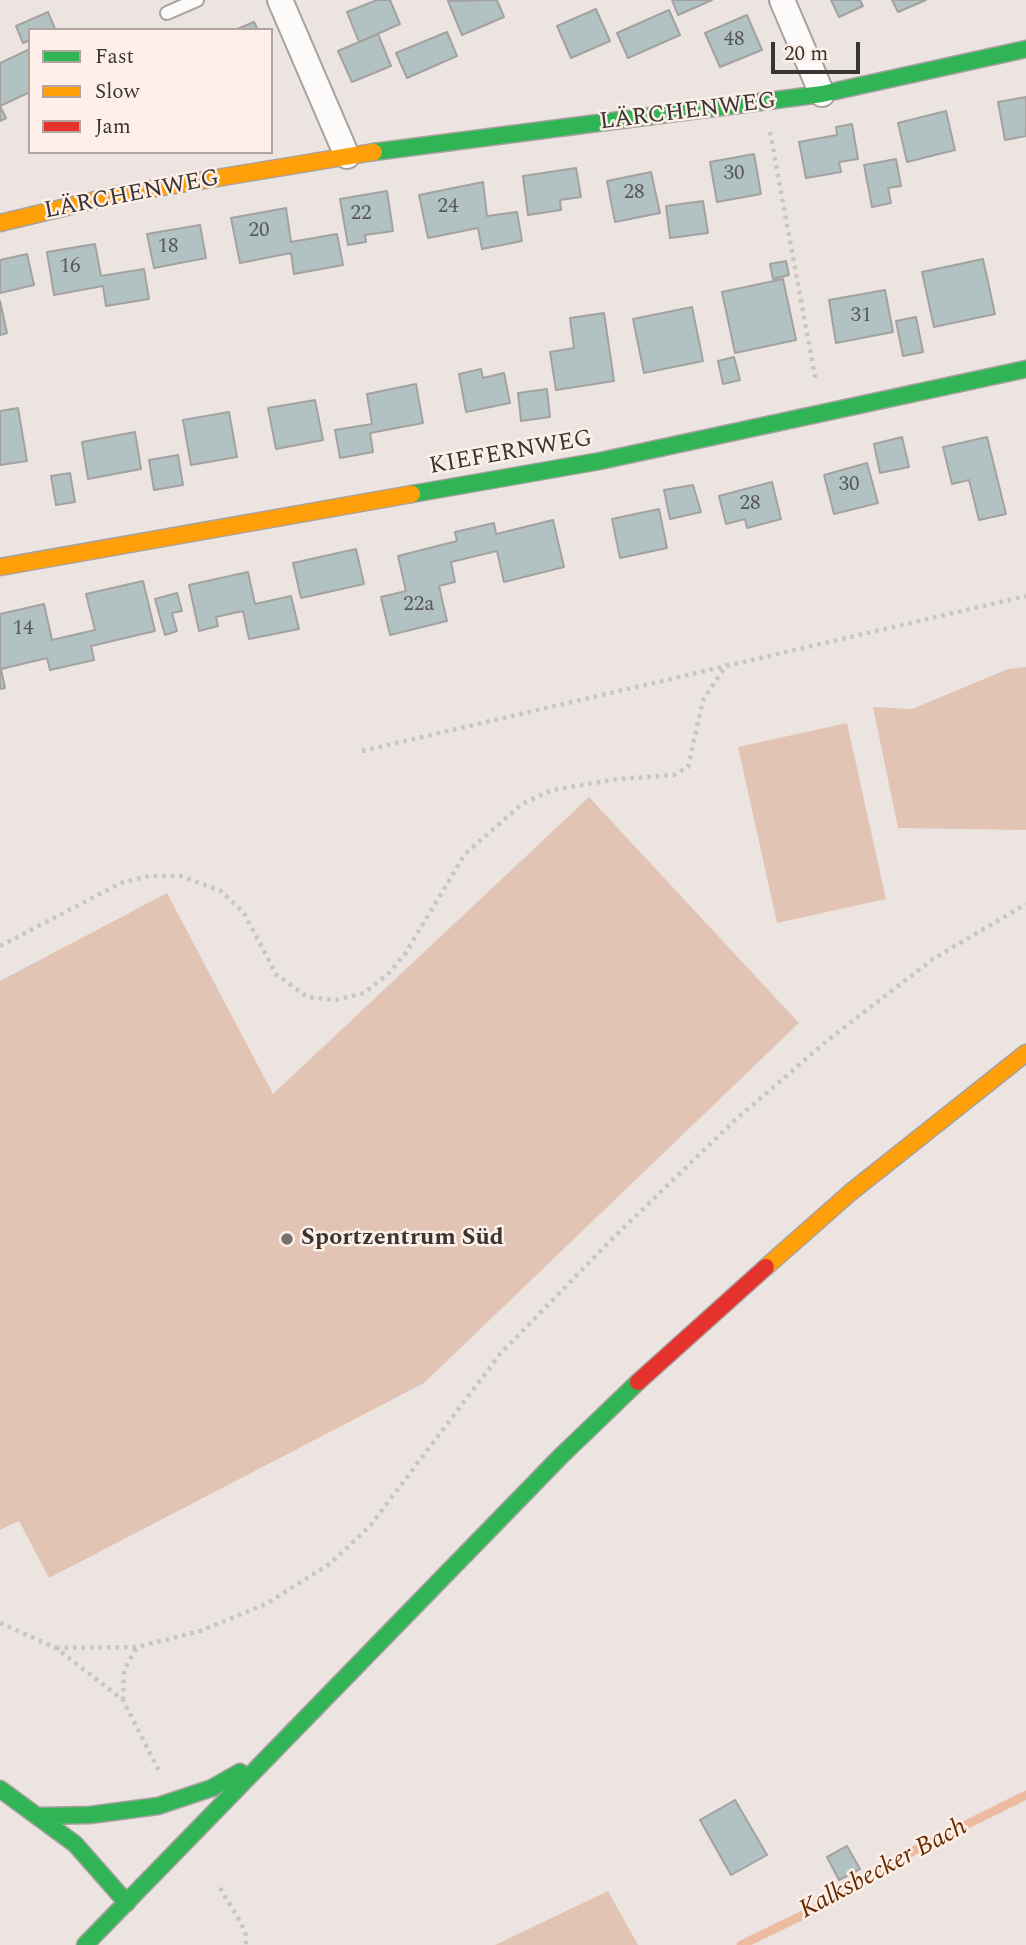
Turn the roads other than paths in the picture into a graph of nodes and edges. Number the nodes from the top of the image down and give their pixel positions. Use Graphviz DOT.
graph roads {
  1 [pos="197,0"];
  2 [pos="279,0"];
  3 [pos="782,0"];
  4 [pos="167,13"];
  5 [pos="1026,49"];
  6 [pos="822,94"];
  7 [pos="346,156"];
  8 [pos="0,223"];
  9 [pos="1026,369"];
  10 [pos="0,567"];
  11 [pos="1026,1053"];
  12 [pos="271,1754"];
  13 [pos="0,1789"];
  14 [pos="40,1816"];
  15 [pos="127,1903"];
  16 [pos="85,1945"];
  1 -- 4 [label="lane"];
  2 -- 7 [label="street"];
  3 -- 6 [label="street"];
  5 -- 6 [label="street, LÄRCHENWEG"];
  6 -- 7 [label="street, LÄRCHENWEG"];
  7 -- 8 [label="street, LÄRCHENWEG"];
  9 -- 10 [label="street, KIEFERNWEG"];
  11 -- 12 [label="street"];
  12 -- 14 [label="street"];
  12 -- 15 [label="street"];
  13 -- 14 [label="street"];
  14 -- 15 [label="street"];
  15 -- 16 [label="street"];
}
